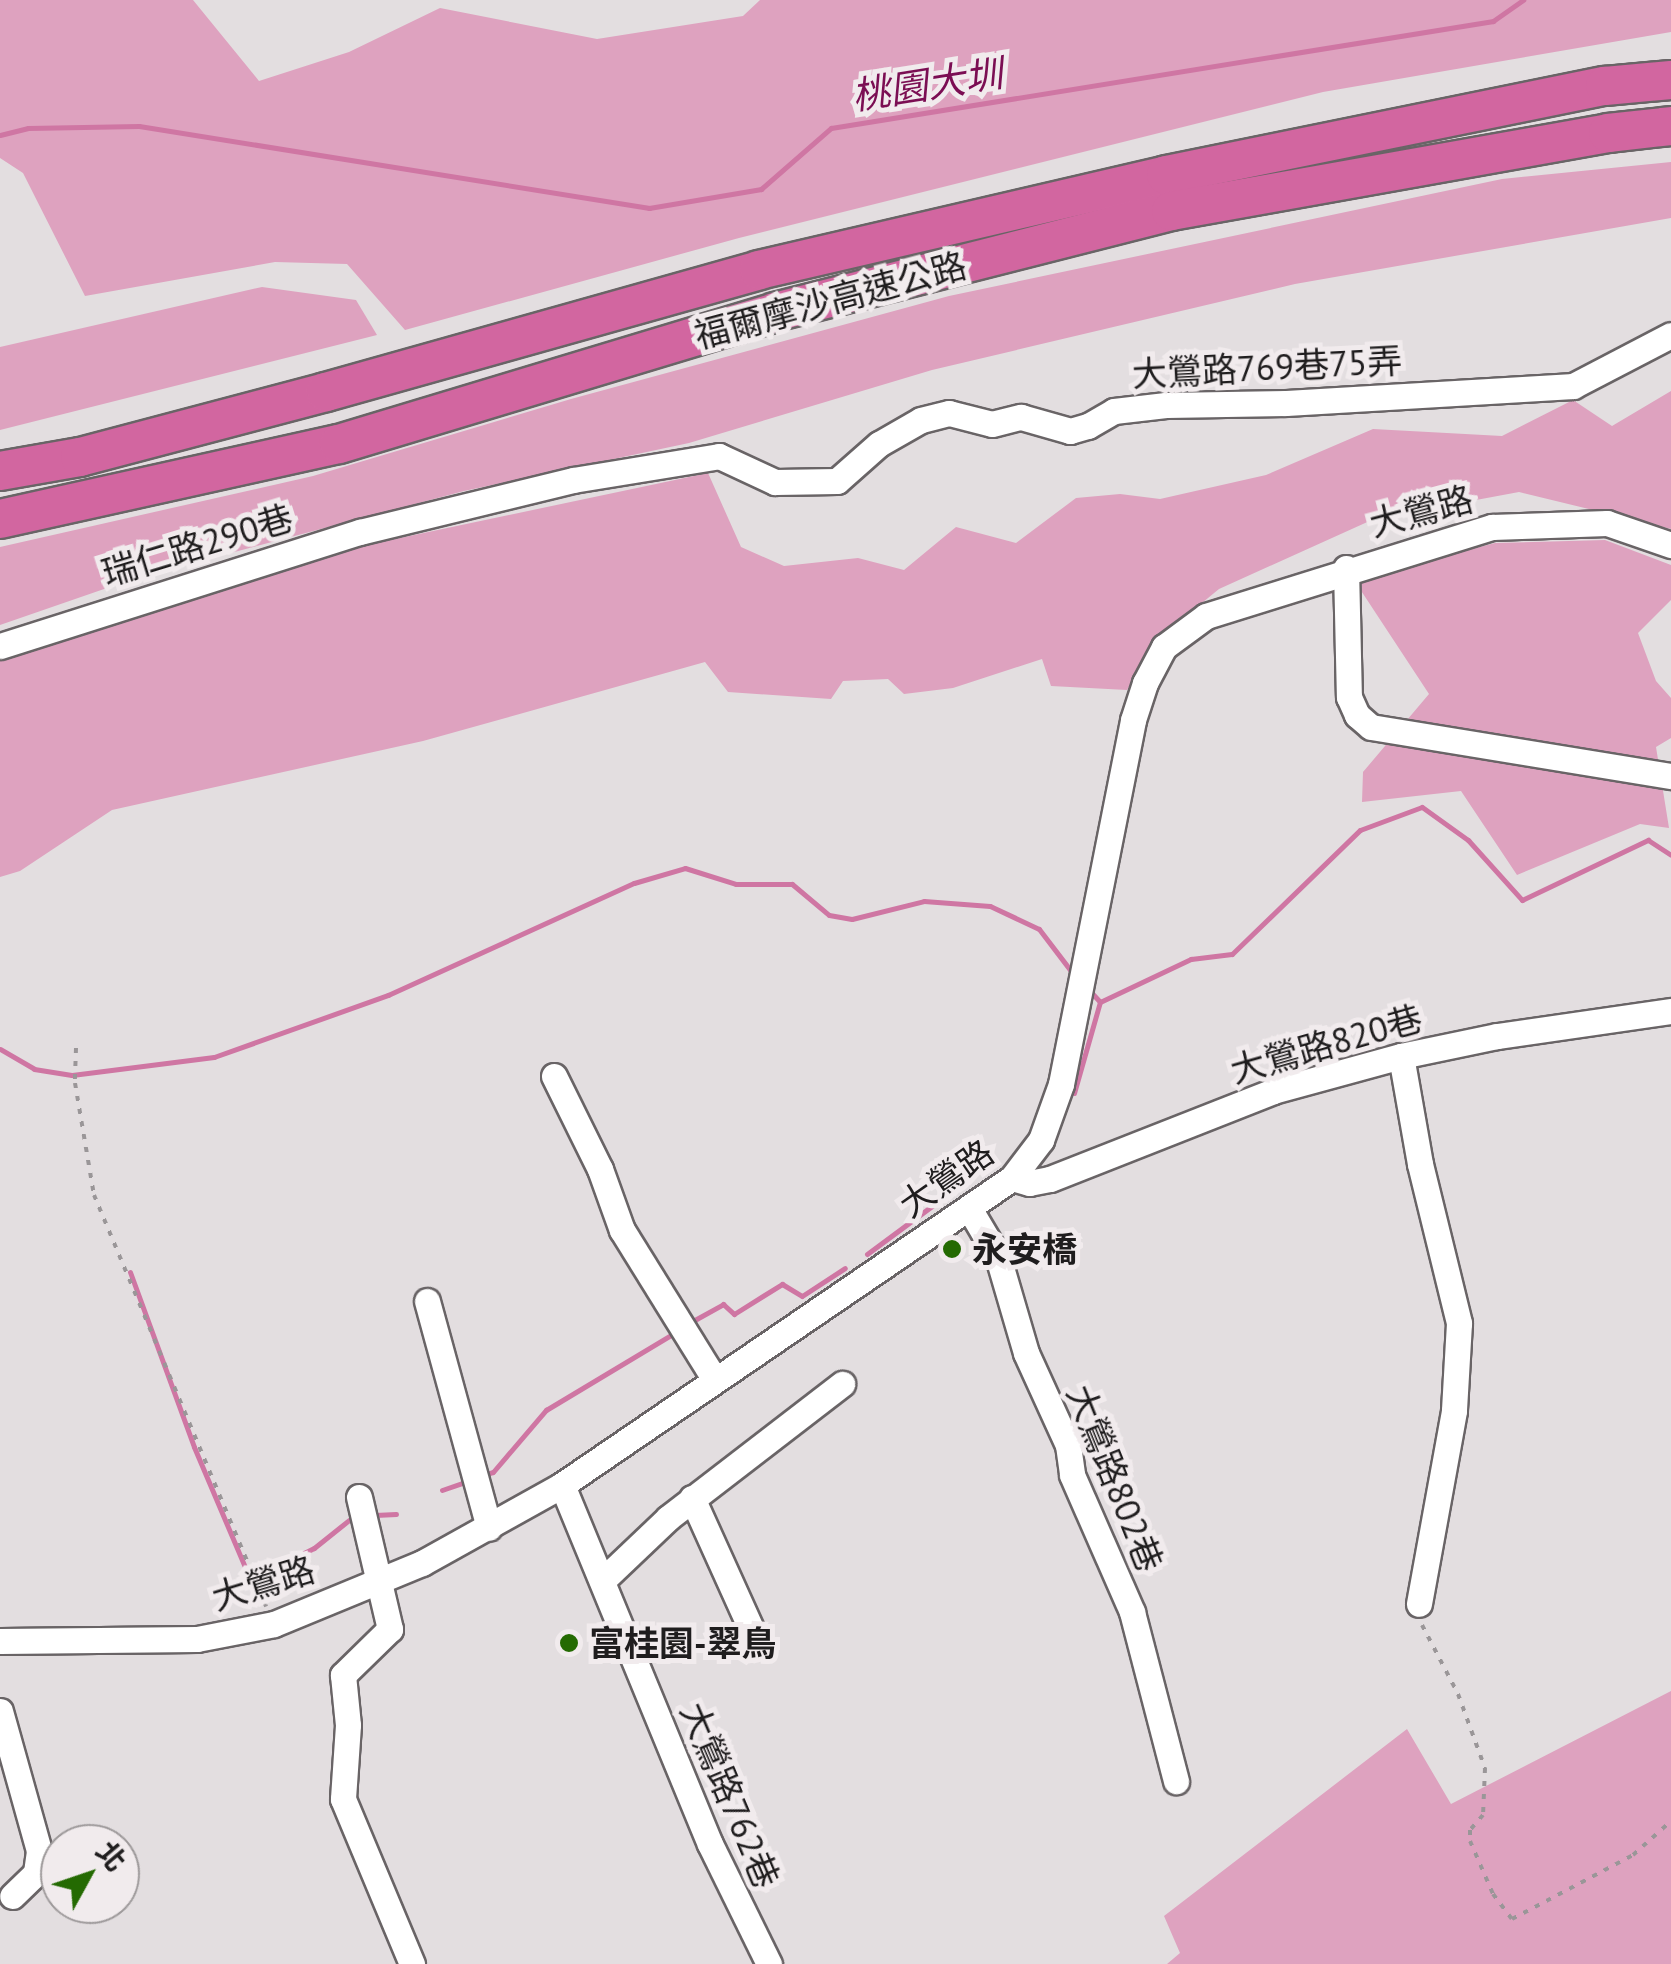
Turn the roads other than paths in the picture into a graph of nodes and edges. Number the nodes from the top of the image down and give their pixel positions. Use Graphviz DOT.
graph roads {
  1 [pos="1671,80"];
  2 [pos="1671,126"];
  3 [pos="1671,335"];
  4 [pos="0,471"];
  5 [pos="416,518"];
  6 [pos="0,519"];
  7 [pos="1671,545"];
  8 [pos="1346,568"];
  9 [pos="0,646"];
  10 [pos="1671,776"];
  11 [pos="1671,1011"];
  12 [pos="1401,1056"];
  13 [pos="554,1076"];
  14 [pos="1012,1178"];
  15 [pos="969,1208"];
  16 [pos="427,1301"];
  17 [pos="715,1380"];
  18 [pos="842,1384"];
  19 [pos="562,1485"];
  20 [pos="359,1497"];
  21 [pos="692,1498"];
  22 [pos="490,1528"];
  23 [pos="603,1580"];
  24 [pos="376,1582"];
  25 [pos="1419,1604"];
  26 [pos="0,1641"];
  27 [pos="757,1642"];
  28 [pos="0,1712"];
  29 [pos="1176,1781"];
  30 [pos="12,1896"];
  31 [pos="412,1964"];
  32 [pos="769,1964"];
  1 -- 4 [label="highway, 福爾摩沙高速公路"];
  2 -- 6 [label="highway, 福爾摩沙高速公路"];
  3 -- 5 [label="street, 大鶯路769巷75弄"];
  5 -- 9 [label="street, 瑞仁路290巷"];
  7 -- 8 [label="street, 大鶯路"];
  8 -- 10 [label="street"];
  8 -- 14 [label="street, 大鶯路"];
  11 -- 12 [label="street, 大鶯路820巷"];
  12 -- 14 [label="street, 大鶯路820巷"];
  12 -- 25 [label="street"];
  13 -- 17 [label="street"];
  14 -- 15 [label="street, 大鶯路"];
  15 -- 17 [label="street, 大鶯路"];
  15 -- 29 [label="street, 大鶯路802巷"];
  16 -- 22 [label="street"];
  17 -- 19 [label="street, 大鶯路"];
  18 -- 21 [label="street"];
  19 -- 22 [label="street, 大鶯路"];
  19 -- 23 [label="street, 大鶯路762巷"];
  20 -- 24 [label="street"];
  21 -- 23 [label="street"];
  21 -- 27 [label="street"];
  22 -- 24 [label="street, 大鶯路"];
  23 -- 32 [label="street, 大鶯路762巷"];
  24 -- 26 [label="street, 大鶯路"];
  24 -- 31 [label="street"];
  28 -- 30 [label="street"];
}
